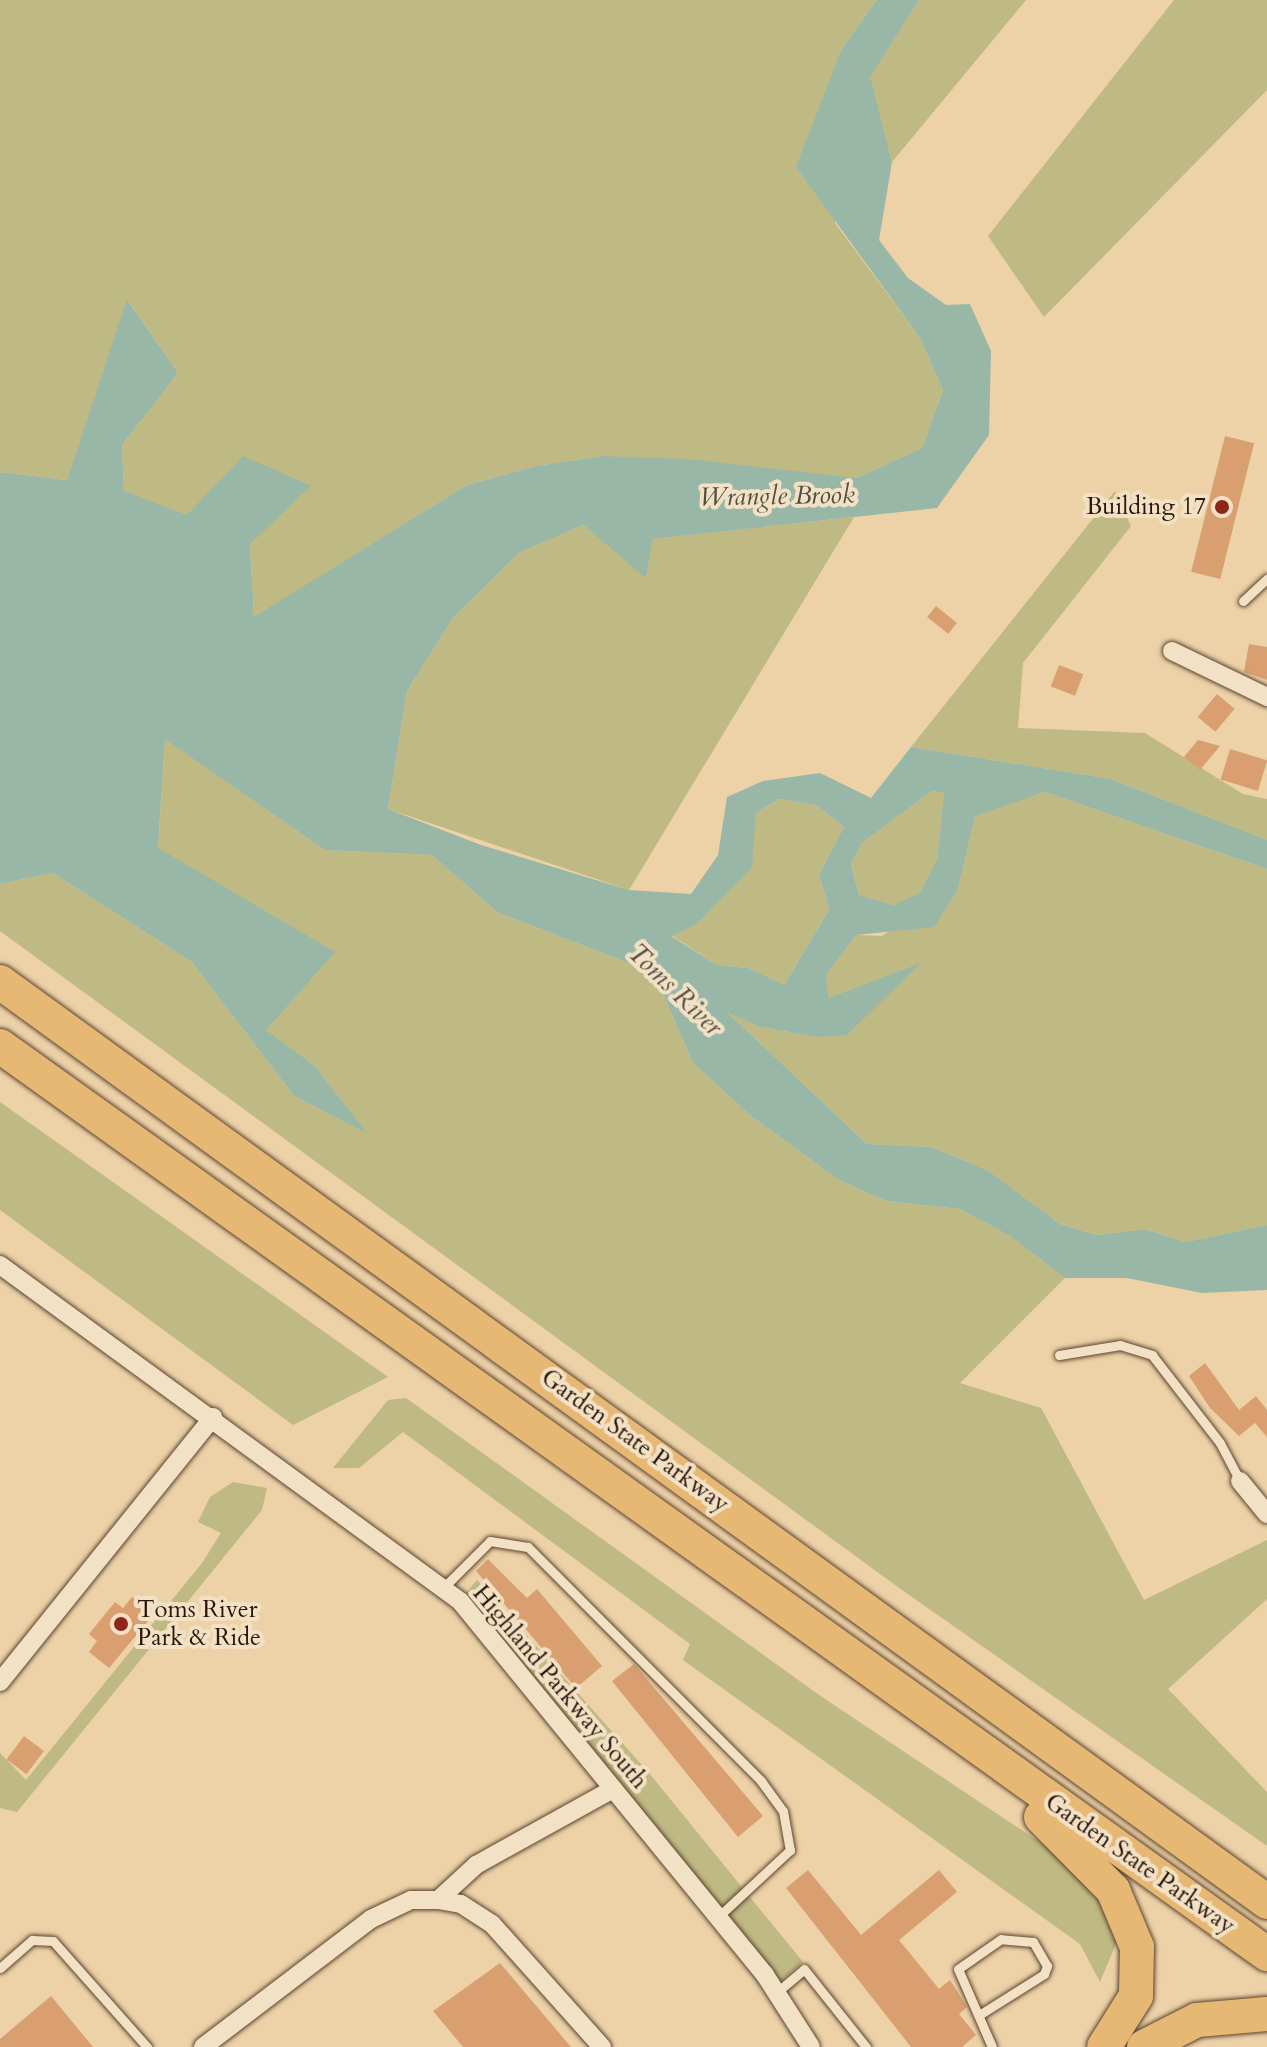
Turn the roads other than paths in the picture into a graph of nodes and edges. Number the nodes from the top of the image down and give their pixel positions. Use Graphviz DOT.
graph roads {
  1 [pos="1267,579"];
  2 [pos="1243,601"];
  3 [pos="1172,651"];
  4 [pos="1267,697"];
  5 [pos="0,982"];
  6 [pos="0,1046"];
  7 [pos="0,1265"];
  8 [pos="1059,1355"];
  9 [pos="213,1417"];
  10 [pos="1240,1481"];
  11 [pos="1267,1514"];
  12 [pos="443,1588"];
  13 [pos="0,1682"];
  14 [pos="887,1686"];
  15 [pos="613,1789"];
  16 [pos="1127,1797"];
  17 [pos="1267,1872"];
  18 [pos="438,1900"];
  19 [pos="1267,1902"];
  20 [pos="718,1917"];
  21 [pos="1267,1954"];
  22 [pos="0,1968"];
  23 [pos="777,1992"];
  24 [pos="1267,2014"];
  25 [pos="979,2015"];
  26 [pos="147,2047"];
  27 [pos="203,2047"];
  28 [pos="602,2047"];
  29 [pos="811,2047"];
  30 [pos="866,2047"];
  31 [pos="992,2047"];
  32 [pos="1104,2047"];
  33 [pos="1144,2047"];
  1 -- 2 [label="lane"];
  3 -- 4 [label="street"];
  5 -- 16 [label="highway, Garden State Parkway"];
  6 -- 14 [label="highway, Garden State Parkway"];
  7 -- 9 [label="street, Highland Parkway South"];
  8 -- 10 [label="lane"];
  9 -- 12 [label="street, Highland Parkway South"];
  9 -- 13 [label="street"];
  10 -- 11 [label="street"];
  12 -- 15 [label="street, Highland Parkway South"];
  12 -- 20 [label="lane"];
  14 -- 21 [label="highway, Garden State Parkway"];
  14 -- 32 [label="highway"];
  15 -- 18 [label="street"];
  15 -- 20 [label="street, Highland Parkway South"];
  16 -- 17 [label="highway"];
  16 -- 19 [label="highway, Garden State Parkway"];
  18 -- 27 [label="street"];
  18 -- 28 [label="street"];
  20 -- 23 [label="street, Highland Parkway South"];
  22 -- 26 [label="lane"];
  23 -- 29 [label="street, Highland Parkway South"];
  23 -- 30 [label="lane"];
  24 -- 33 [label="highway"];
  25 -- 25 [label="lane"];
  25 -- 31 [label="lane"];
}
